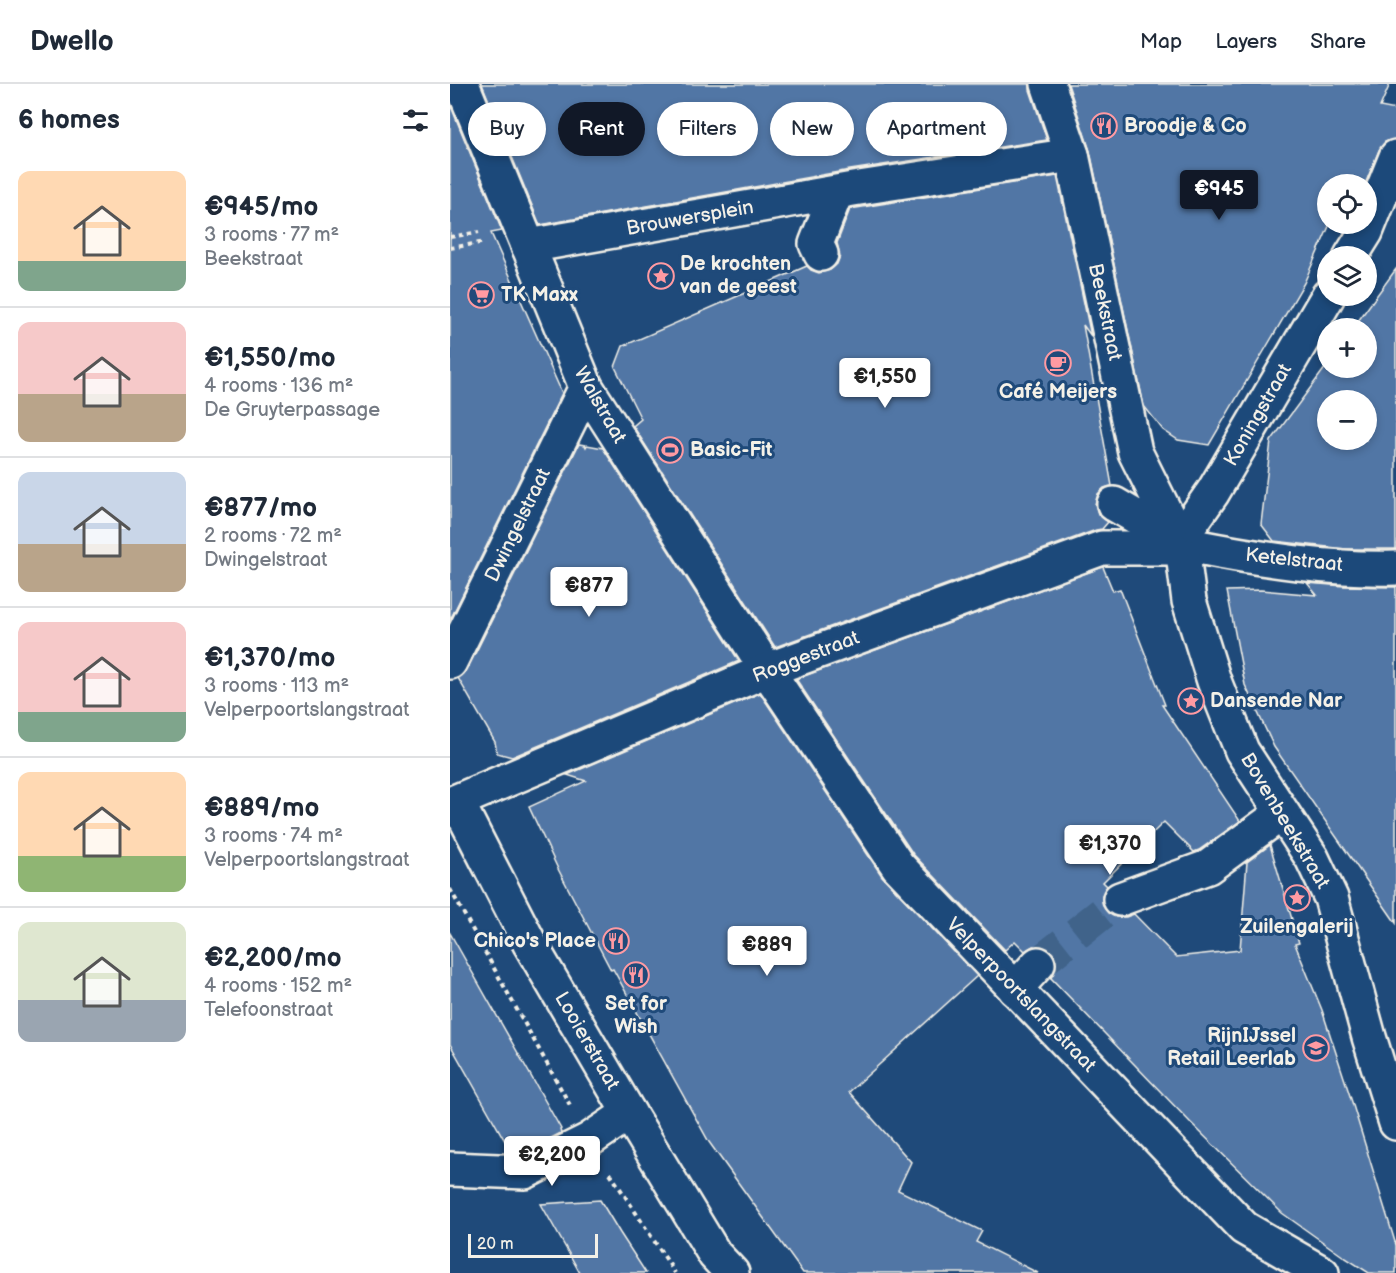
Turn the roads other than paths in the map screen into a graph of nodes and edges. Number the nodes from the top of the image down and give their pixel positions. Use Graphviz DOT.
graph roads {
  1 [pos="462,84"];
  2 [pos="1048,84"];
  3 [pos="1072,155"];
  4 [pos="1396,157"];
  5 [pos="845,191"];
  6 [pos="528,246"];
  7 [pos="1357,246"];
  8 [pos="821,254"];
  9 [pos="1322,306"];
  10 [pos="586,387"];
  11 [pos="1114,504"];
  12 [pos="1180,542"];
  13 [pos="1396,568"];
  14 [pos="450,662"];
  15 [pos="767,670"];
  16 [pos="450,804"];
  17 [pos="1282,813"];
  18 [pos="1120,899"];
  19 [pos="1038,964"];
  20 [pos="1015,989"];
  21 [pos="629,1113"];
  22 [pos="1396,1122"];
  23 [pos="450,1169"];
  24 [pos="732,1273"];
  25 [pos="1322,1273"];
  1 -- 6 [label="street, Walstraat"];
  2 -- 3 [label="street, Beekstraat"];
  3 -- 5 [label="street, Brouwersplein"];
  3 -- 12 [label="street, Beekstraat"];
  4 -- 7 [label="street"];
  5 -- 6 [label="street, Brouwersplein"];
  5 -- 8 [label="street"];
  6 -- 10 [label="street, Walstraat"];
  9 -- 12 [label="street, Koningstraat"];
  10 -- 14 [label="street, Dwingelstraat"];
  10 -- 15 [label="street, Walstraat"];
  11 -- 12 [label="street"];
  12 -- 13 [label="street, Ketelstraat"];
  12 -- 15 [label="street, Roggestraat"];
  12 -- 17 [label="street, Bovenbeekstraat"];
  15 -- 16 [label="street, Roggestraat"];
  15 -- 20 [label="street, Velperpoortslangstraat"];
  16 -- 21 [label="street, Looierstraat"];
  17 -- 18 [label="street"];
  17 -- 22 [label="street, Bovenbeekstraat"];
  19 -- 20 [label="street"];
  20 -- 25 [label="street, Velperpoortslangstraat"];
  21 -- 23 [label="street"];
  21 -- 24 [label="street, Looierstraat"];
}
